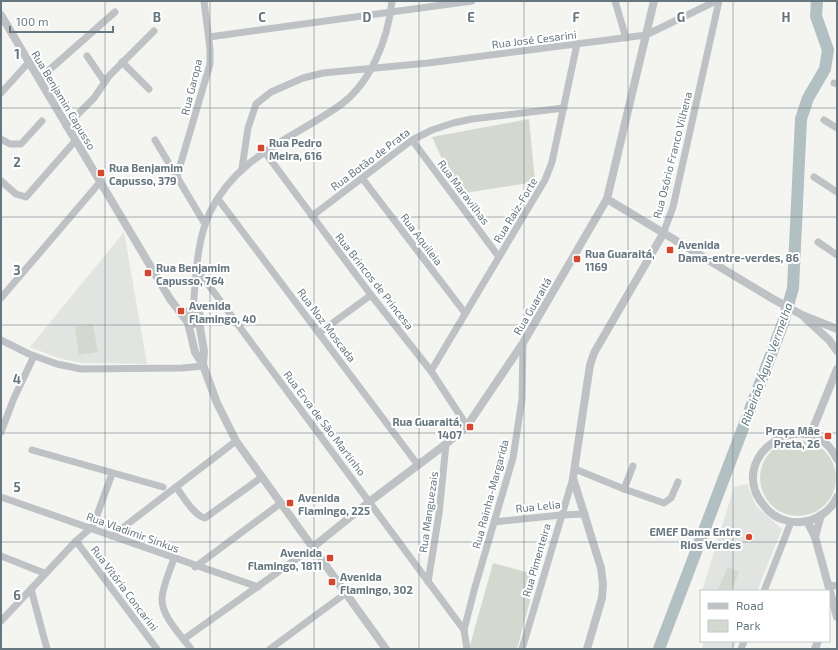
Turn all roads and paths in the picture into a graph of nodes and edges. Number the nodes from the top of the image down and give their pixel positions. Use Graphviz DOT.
graph roads {
  1 [pos="204,1"];
  2 [pos="392,1"];
  3 [pos="472,1"];
  4 [pos="615,1"];
  5 [pos="654,1"];
  6 [pos="716,1"];
  7 [pos="720,1"];
  8 [pos="115,12"];
  9 [pos="391,12"];
  10 [pos="1,15"];
  11 [pos="154,31"];
  12 [pos="646,35"];
  13 [pos="209,36"];
  14 [pos="626,38"];
  15 [pos="577,44"];
  16 [pos="87,56"];
  17 [pos="29,62"];
  18 [pos="122,62"];
  19 [pos="371,69"];
  20 [pos="39,79"];
  21 [pos="104,81"];
  22 [pos="149,89"];
  23 [pos="1,93"];
  24 [pos="564,108"];
  25 [pos="824,120"];
  26 [pos="42,121"];
  27 [pos="66,126"];
  28 [pos="837,128"];
  29 [pos="1,139"];
  30 [pos="155,140"];
  31 [pos="412,140"];
  32 [pos="75,141"];
  33 [pos="264,151"];
  34 [pos="242,168"];
  35 [pos="177,176"];
  36 [pos="814,177"];
  37 [pos="362,178"];
  38 [pos="1,181"];
  39 [pos="101,181"];
  40 [pos="837,192"];
  41 [pos="218,199"];
  42 [pos="607,199"];
  43 [pos="312,216"];
  44 [pos="205,224"];
  45 [pos="663,234"];
  46 [pos="818,242"];
  47 [pos="837,255"];
  48 [pos="499,257"];
  49 [pos="196,268"];
  50 [pos="371,295"];
  51 [pos="1,298"];
  52 [pos="170,299"];
  53 [pos="191,311"];
  54 [pos="465,313"];
  55 [pos="801,315"];
  56 [pos="187,322"];
  57 [pos="199,322"];
  58 [pos="812,325"];
  59 [pos="837,329"];
  60 [pos="319,333"];
  61 [pos="1,340"];
  62 [pos="837,340"];
  63 [pos="523,343"];
  64 [pos="837,352"];
  65 [pos="34,356"];
  66 [pos="203,366"];
  67 [pos="837,369"];
  68 [pos="431,371"];
  69 [pos="467,426"];
  70 [pos="1,432"];
  71 [pos="810,436"];
  72 [pos="236,441"];
  73 [pos="446,444"];
  74 [pos="32,450"];
  75 [pos="837,459"];
  76 [pos="418,465"];
  77 [pos="633,466"];
  78 [pos="575,469"];
  79 [pos="112,474"];
  80 [pos="262,477"];
  81 [pos="573,478"];
  82 [pos="678,482"];
  83 [pos="163,487"];
  84 [pos="176,487"];
  85 [pos="624,489"];
  86 [pos="1,498"];
  87 [pos="837,499"];
  88 [pos="369,502"];
  89 [pos="281,503"];
  90 [pos="585,514"];
  91 [pos="561,515"];
  92 [pos="821,515"];
  93 [pos="807,521"];
  94 [pos="494,522"];
  95 [pos="791,522"];
  96 [pos="90,528"];
  97 [pos="112,536"];
  98 [pos="815,537"];
  99 [pos="76,541"];
  100 [pos="313,548"];
  101 [pos="1,556"];
  102 [pos="174,558"];
  103 [pos="195,567"];
  104 [pos="44,573"];
  105 [pos="428,582"];
  106 [pos="828,585"];
  107 [pos="837,586"];
  108 [pos="258,587"];
  109 [pos="31,588"];
  110 [pos="764,590"];
  111 [pos="829,590"];
  112 [pos="346,593"];
  113 [pos="830,596"];
  114 [pos="834,617"];
  115 [pos="1,621"];
  116 [pos="464,630"];
  117 [pos="184,639"];
  118 [pos="47,649"];
  119 [pos="157,649"];
  120 [pos="191,649"];
  121 [pos="270,649"];
  122 [pos="386,649"];
  123 [pos="468,649"];
  124 [pos="522,649"];
  125 [pos="587,649"];
  1 -- 13 [label="street, Rua Garopa"];
  2 -- 9 [label="street"];
  3 -- 9 [label="street"];
  4 -- 14 [label="street"];
  5 -- 12 [label="street, Rua Guaraitá"];
  6 -- 12 [label="street, Rua José Cesarini"];
  7 -- 45 [label="street, Rua Osório Franco Vilhena"];
  8 -- 20 [label="street"];
  9 -- 13 [label="street"];
  9 -- 19 [label="street"];
  10 -- 17 [label="street, Rua Benjamin Capusso"];
  11 -- 18 [label="street"];
  12 -- 14 [label="street, Rua José Cesarini"];
  12 -- 42 [label="street, Rua Guaraitá"];
  13 -- 35 [label="street, Rua Garopa"];
  14 -- 15 [label="street, Rua José Cesarini"];
  15 -- 19 [label="street, Rua José Cesarini"];
  15 -- 24 [label="street, Rua Raiz-Forte"];
  16 -- 21 [label="street"];
  17 -- 20 [label="street, Rua Benjamin Capusso"];
  17 -- 23 [label="street"];
  18 -- 21 [label="street"];
  18 -- 22 [label="street"];
  19 -- 33 [label="street"];
  19 -- 34 [label="street, Rua José Cesarini"];
  20 -- 27 [label="street, Rua Benjamin Capusso"];
  21 -- 27 [label="street"];
  24 -- 31 [label="street, Rua Botão de Prata"];
  24 -- 48 [label="street, Rua Raiz-Forte"];
  25 -- 28 [label="street"];
  26 -- 29 [label="street"];
  27 -- 32 [label="street, Rua Benjamin Capusso"];
  30 -- 35 [label="street"];
  31 -- 37 [label="street, Rua Botão de Prata"];
  31 -- 48 [label="street, Rua Maravilhas"];
  32 -- 38 [label="street"];
  32 -- 39 [label="street, Rua Benjamin Capusso"];
  33 -- 34 [label="street"];
  33 -- 43 [label="street, Rua Brincos de Princesa"];
  34 -- 41 [label="street"];
  35 -- 44 [label="street"];
  36 -- 40 [label="street"];
  37 -- 43 [label="street, Rua Botão de Prata"];
  37 -- 54 [label="street, Rua Aquileia"];
  39 -- 51 [label="street"];
  39 -- 52 [label="street, Rua Benjamin Capusso"];
  41 -- 44 [label="street"];
  41 -- 60 [label="street, Rua Noz Moscada"];
  42 -- 45 [label="street"];
  42 -- 63 [label="street, Rua Guaraitá"];
  43 -- 50 [label="street, Rua Brincos de Princesa"];
  44 -- 49 [label="street"];
  45 -- 55 [label="street"];
  45 -- 78 [label="street, Rua Osório Franco Vilhena"];
  46 -- 47 [label="street"];
  48 -- 54 [label="street, Rua Raiz-Forte"];
  49 -- 53 [label="street"];
  49 -- 88 [label="street, Rua Erva de São Martinho"];
  50 -- 60 [label="street"];
  50 -- 68 [label="street, Rua Brincos de Princesa"];
  52 -- 53 [label="street, Rua Benjamin Capusso"];
  52 -- 56 [label="street, Rua Benjamin Capusso"];
  53 -- 56 [label="street"];
  53 -- 57 [label="street"];
  54 -- 68 [label="street, Rua Raiz-Forte"];
  55 -- 58 [label="street"];
  55 -- 59 [label="street"];
  56 -- 57 [label="street"];
  56 -- 66 [label="street"];
  57 -- 66 [label="street"];
  58 -- 62 [label="street"];
  58 -- 64 [label="street"];
  60 -- 76 [label="street, Rua Noz Moscada"];
  61 -- 65 [label="street"];
  63 -- 69 [label="street, Rua Guaraitá"];
  63 -- 94 [label="street, Rua Rainha-Margarida"];
  65 -- 66 [label="street"];
  65 -- 70 [label="street"];
  66 -- 72 [label="street"];
  67 -- 71 [label="street"];
  68 -- 69 [label="street, Rua Brincos de Princesa"];
  69 -- 73 [label="street, Rua Guaraitá"];
  71 -- 75 [label="street"];
  71 -- 95 [label="street"];
  72 -- 80 [label="street"];
  72 -- 84 [label="street"];
  73 -- 76 [label="street, Rua Guaraitá"];
  73 -- 105 [label="street, Rua Manguezais"];
  74 -- 79 [label="street"];
  76 -- 88 [label="street, Rua Guaraitá"];
  77 -- 85 [label="street"];
  78 -- 81 [label="street, Rua Osório Franco Vilhena"];
  78 -- 85 [label="street"];
  79 -- 83 [label="street"];
  79 -- 96 [label="street"];
  80 -- 84 [label="street"];
  80 -- 89 [label="street"];
  81 -- 90 [label="street"];
  81 -- 91 [label="street, Rua Pimenteira"];
  82 -- 85 [label="street"];
  84 -- 97 [label="street"];
  86 -- 96 [label="street, Rua Vladimir Sinkus"];
  87 -- 92 [label="street"];
  88 -- 100 [label="street, Rua Guaraitá"];
  88 -- 105 [label="street, Rua Erva de São Martinho"];
  89 -- 100 [label="street"];
  89 -- 103 [label="street"];
  90 -- 91 [label="street, Rua Lelia"];
  90 -- 125 [label="street"];
  91 -- 94 [label="street, Rua Lelia"];
  91 -- 124 [label="street, Rua Pimenteira"];
  92 -- 93 [label="street"];
  92 -- 98 [label="street"];
  93 -- 95 [label="street"];
  93 -- 98 [label="street"];
  94 -- 116 [label="street, Rua Rainha-Margarida"];
  95 -- 110 [label="street"];
  96 -- 97 [label="street, Rua Vladimir Sinkus"];
  96 -- 99 [label="street"];
  97 -- 102 [label="street, Rua Vladimir Sinkus"];
  98 -- 106 [label="street"];
  99 -- 104 [label="street"];
  99 -- 119 [label="street, Rua Vitória Concarini"];
  100 -- 108 [label="street"];
  100 -- 112 [label="street"];
  101 -- 104 [label="street"];
  102 -- 103 [label="street, Rua Vladimir Sinkus"];
  102 -- 117 [label="street"];
  103 -- 108 [label="street, Rua Vladimir Sinkus"];
  104 -- 109 [label="street"];
  105 -- 116 [label="street, Rua Erva de São Martinho"];
  106 -- 107 [label="street"];
  106 -- 111 [label="street"];
  108 -- 117 [label="street"];
  109 -- 115 [label="street"];
  109 -- 118 [label="street"];
  112 -- 121 [label="street"];
  112 -- 122 [label="street"];
  113 -- 114 [label="street"];
  116 -- 123 [label="street, Rua Rainha-Margarida"];
  117 -- 120 [label="street"];
}
